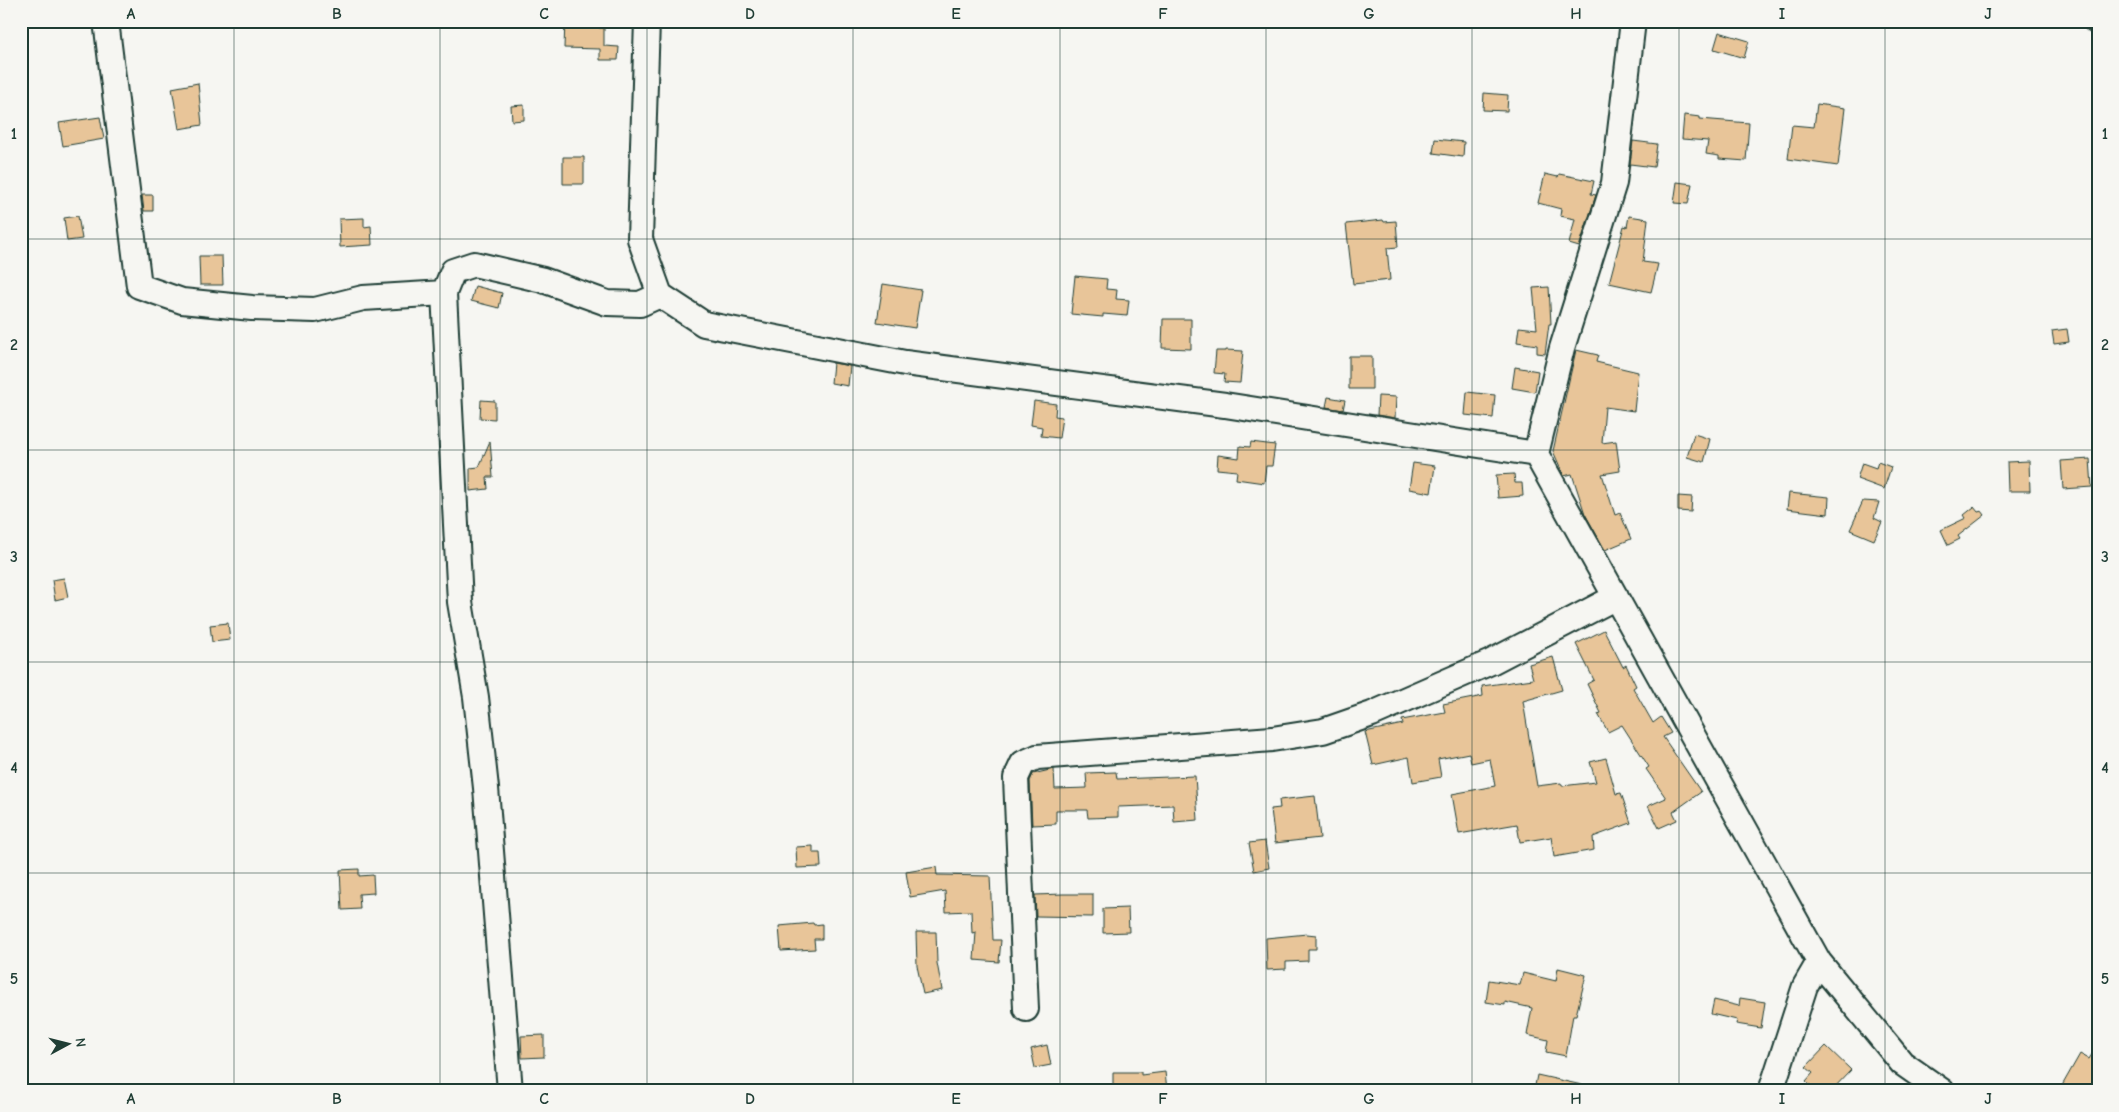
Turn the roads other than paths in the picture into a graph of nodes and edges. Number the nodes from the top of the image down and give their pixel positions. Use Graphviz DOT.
graph roads {
  1 [pos="106,21"];
  2 [pos="647,21"];
  3 [pos="1633,21"];
  4 [pos="444,293"];
  5 [pos="660,295"];
  6 [pos="1536,454"];
  7 [pos="1616,597"];
  8 [pos="1819,962"];
  9 [pos="1026,1009"];
  10 [pos="510,1091"];
  11 [pos="1771,1091"];
  12 [pos="1942,1091"];
  1 -- 4 [label="street"];
  2 -- 5 [label="street"];
  3 -- 6 [label="street"];
  4 -- 5 [label="street"];
  4 -- 10 [label="street"];
  5 -- 6 [label="street"];
  6 -- 7 [label="street"];
  7 -- 8 [label="street"];
  7 -- 9 [label="street"];
  8 -- 11 [label="street"];
  8 -- 12 [label="street"];
}
